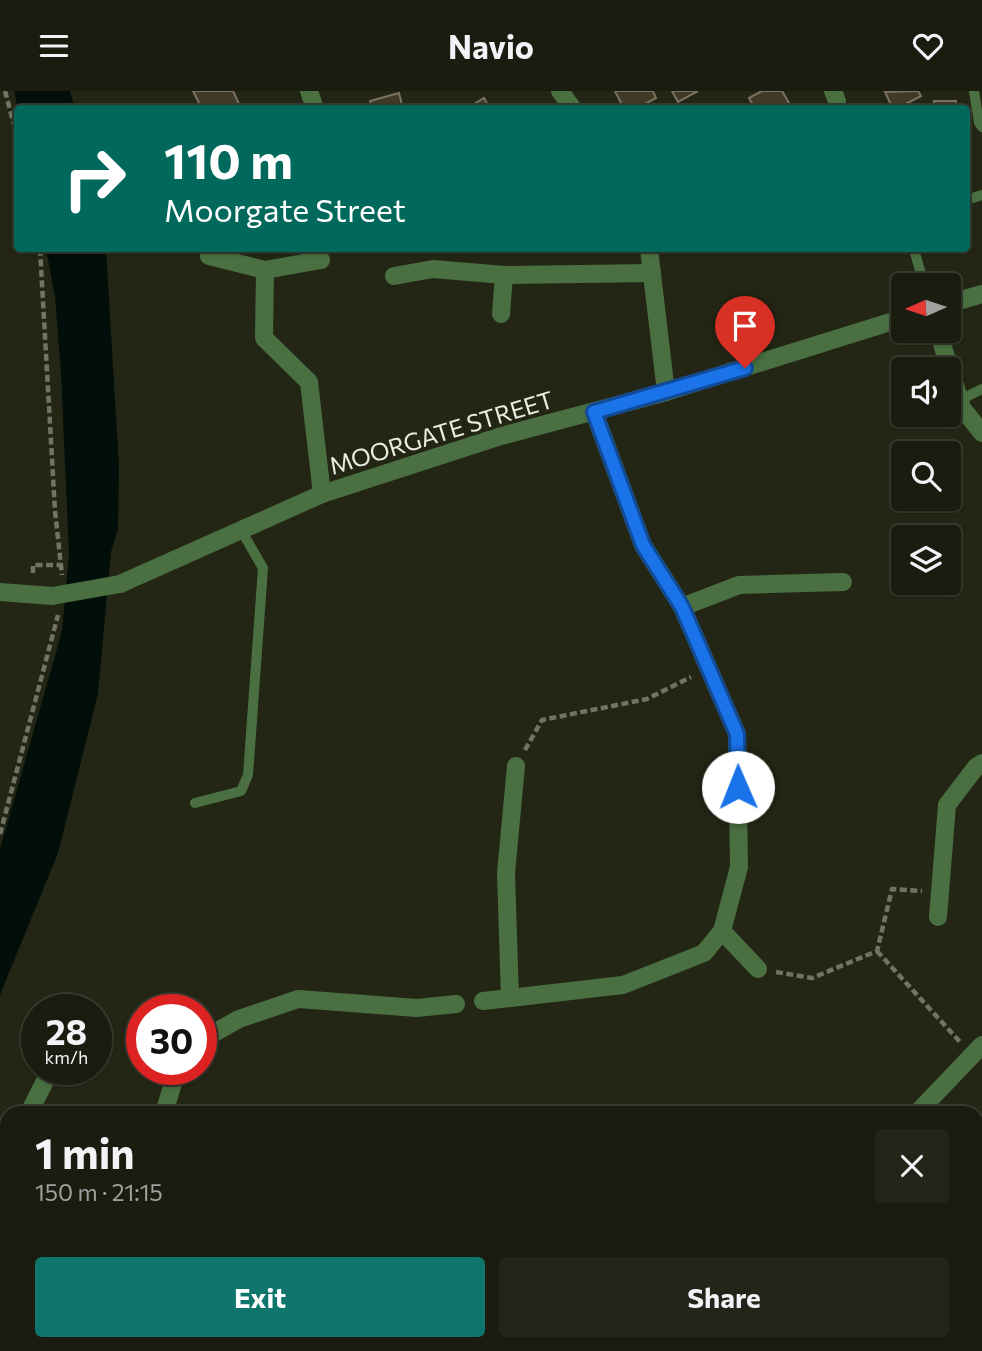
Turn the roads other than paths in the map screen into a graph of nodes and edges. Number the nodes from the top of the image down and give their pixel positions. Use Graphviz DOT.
graph roads {
  1 [pos="974,91"];
  2 [pos="982,127"];
  3 [pos="649,252"];
  4 [pos="915,252"];
  5 [pos="209,256"];
  6 [pos="321,260"];
  7 [pos="265,270"];
  8 [pos="652,272"];
  9 [pos="921,273"];
  10 [pos="504,275"];
  11 [pos="394,276"];
  12 [pos="982,294"];
  13 [pos="961,300"];
  14 [pos="501,314"];
  15 [pos="891,323"];
  16 [pos="982,389"];
  17 [pos="666,392"];
  18 [pos="961,404"];
  19 [pos="594,412"];
  20 [pos="982,433"];
  21 [pos="322,494"];
  22 [pos="241,530"];
  23 [pos="843,582"];
  24 [pos="0,592"];
  25 [pos="682,607"];
  26 [pos="982,763"];
  27 [pos="516,766"];
  28 [pos="195,803"];
  29 [pos="939,917"];
  30 [pos="722,931"];
  31 [pos="758,969"];
  32 [pos="510,998"];
  33 [pos="483,1001"];
  34 [pos="456,1004"];
  35 [pos="217,1031"];
  36 [pos="977,1051"];
  37 [pos="43,1085"];
  38 [pos="172,1085"];
  39 [pos="32,1106"];
  40 [pos="166,1106"];
  41 [pos="923,1106"];
  1 -- 2 [label="lane"];
  3 -- 8 [label="street"];
  4 -- 9 [label="lane"];
  5 -- 7 [label="street"];
  6 -- 7 [label="street"];
  7 -- 21 [label="street"];
  8 -- 10 [label="street"];
  8 -- 17 [label="street"];
  10 -- 11 [label="street"];
  10 -- 14 [label="street"];
  12 -- 13 [label="street"];
  15 -- 17 [label="street, MOORGATE STREET"];
  16 -- 18 [label="lane"];
  17 -- 19 [label="street, MOORGATE STREET"];
  18 -- 20 [label="street"];
  19 -- 21 [label="street, MOORGATE STREET"];
  19 -- 25 [label="street"];
  21 -- 22 [label="street, MOORGATE STREET"];
  22 -- 24 [label="street, MOORGATE STREET, bridge"];
  22 -- 28 [label="lane"];
  23 -- 25 [label="street"];
  25 -- 30 [label="street"];
  26 -- 29 [label="street"];
  27 -- 32 [label="street"];
  30 -- 31 [label="street"];
  30 -- 32 [label="street"];
  32 -- 33 [label="street"];
  34 -- 35 [label="street"];
  36 -- 41 [label="street"];
  37 -- 39 [label="street"];
  38 -- 40 [label="street"];
}
